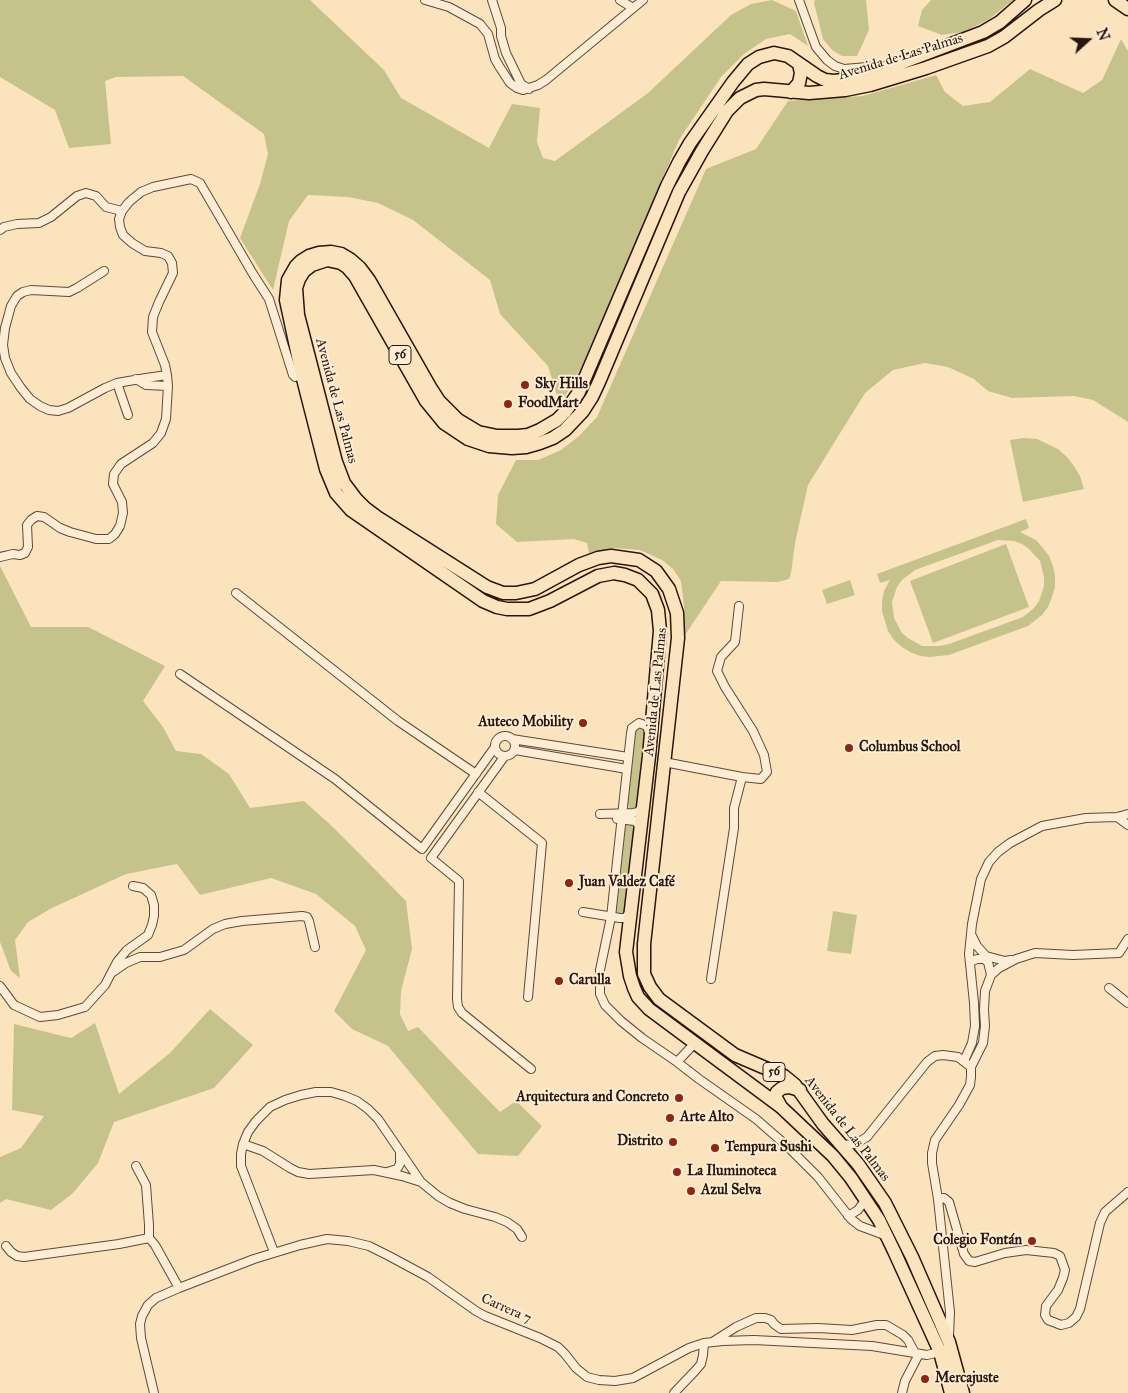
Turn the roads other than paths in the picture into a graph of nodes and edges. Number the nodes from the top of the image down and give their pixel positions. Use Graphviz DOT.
graph roads {
  1 [pos="425,0"];
  2 [pos="492,0"];
  3 [pos="620,0"];
  4 [pos="643,0"];
  5 [pos="799,0"];
  6 [pos="1025,0"];
  7 [pos="1055,0"];
  8 [pos="1115,0"];
  9 [pos="633,8"];
  10 [pos="1128,9"];
  11 [pos="799,64"];
  12 [pos="896,65"];
  13 [pos="743,69"];
  14 [pos="529,89"];
  15 [pos="756,90"];
  16 [pos="790,92"];
  17 [pos="122,210"];
  18 [pos="0,230"];
  19 [pos="104,271"];
  20 [pos="167,375"];
  21 [pos="302,375"];
  22 [pos="136,380"];
  23 [pos="117,383"];
  24 [pos="168,386"];
  25 [pos="128,415"];
  26 [pos="0,557"];
  27 [pos="236,593"];
  28 [pos="739,606"];
  29 [pos="180,674"];
  30 [pos="512,739"];
  31 [pos="650,743"];
  32 [pos="495,748"];
  33 [pos="515,750"];
  34 [pos="504,756"];
  35 [pos="628,757"];
  36 [pos="664,762"];
  37 [pos="627,769"];
  38 [pos="476,774"];
  39 [pos="742,777"];
  40 [pos="478,792"];
  41 [pos="643,806"];
  42 [pos="1128,814"];
  43 [pos="621,816"];
  44 [pos="600,817"];
  45 [pos="1117,817"];
  46 [pos="1128,825"];
  47 [pos="641,828"];
  48 [pos="133,886"];
  49 [pos="632,908"];
  50 [pos="582,912"];
  51 [pos="611,917"];
  52 [pos="971,934"];
  53 [pos="1128,939"];
  54 [pos="316,947"];
  55 [pos="1016,959"];
  56 [pos="970,962"];
  57 [pos="110,974"];
  58 [pos="991,975"];
  59 [pos="710,979"];
  60 [pos="0,986"];
  61 [pos="1109,988"];
  62 [pos="528,997"];
  63 [pos="1128,1003"];
  64 [pos="696,1043"];
  65 [pos="964,1061"];
  66 [pos="678,1062"];
  67 [pos="971,1067"];
  68 [pos="531,1069"];
  69 [pos="800,1090"];
  70 [pos="781,1107"];
  71 [pos="243,1144"];
  72 [pos="842,1145"];
  73 [pos="400,1153"];
  74 [pos="136,1166"];
  75 [pos="387,1172"];
  76 [pos="421,1182"];
  77 [pos="1128,1192"];
  78 [pos="866,1199"];
  79 [pos="938,1199"];
  80 [pos="848,1216"];
  81 [pos="887,1236"];
  82 [pos="522,1237"];
  83 [pos="149,1238"];
  84 [pos="6,1246"];
  85 [pos="274,1252"];
  86 [pos="179,1288"];
  87 [pos="949,1342"];
  88 [pos="708,1343"];
  89 [pos="927,1354"];
  90 [pos="154,1393"];
  91 [pos="674,1393"];
  92 [pos="902,1393"];
  93 [pos="951,1393"];
  94 [pos="963,1393"];
  1 -- 14 [label="street"];
  2 -- 14 [label="street"];
  3 -- 9 [label="street"];
  4 -- 9 [label="street"];
  5 -- 12 [label="street"];
  6 -- 12 [label="main road, Avenida de Las Palmas / 56"];
  7 -- 16 [label="main road, Avenida de Las Palmas"];
  8 -- 10 [label="main road"];
  9 -- 14 [label="street"];
  11 -- 12 [label="main road, Avenida de Las Palmas / 56"];
  11 -- 13 [label="main road, Avenida de Las Palmas / 56"];
  11 -- 16 [label="main road"];
  13 -- 15 [label="main road"];
  13 -- 21 [label="main road, Avenida de Las Palmas / 56"];
  15 -- 16 [label="main road, Avenida de Las Palmas"];
  15 -- 36 [label="main road, Avenida de Las Palmas / 56"];
  17 -- 18 [label="street"];
  17 -- 20 [label="street"];
  17 -- 21 [label="street"];
  19 -- 23 [label="street"];
  20 -- 22 [label="street"];
  20 -- 24 [label="street"];
  21 -- 31 [label="main road, Avenida de Las Palmas / 56"];
  22 -- 23 [label="street"];
  22 -- 24 [label="street"];
  23 -- 25 [label="street"];
  24 -- 26 [label="street"];
  27 -- 38 [label="street"];
  28 -- 39 [label="street"];
  29 -- 38 [label="street"];
  30 -- 32 [label="street"];
  30 -- 33 [label="street"];
  30 -- 35 [label="street"];
  31 -- 35 [label="street"];
  31 -- 41 [label="main road, Avenida de Las Palmas / 56"];
  32 -- 34 [label="street"];
  32 -- 38 [label="street"];
  33 -- 34 [label="street"];
  33 -- 37 [label="street"];
  34 -- 40 [label="street"];
  35 -- 37 [label="street"];
  36 -- 39 [label="street"];
  36 -- 69 [label="main road, Avenida de Las Palmas / 56"];
  37 -- 43 [label="street"];
  39 -- 59 [label="street"];
  40 -- 62 [label="street"];
  40 -- 68 [label="street"];
  41 -- 43 [label="street"];
  41 -- 47 [label="main road, Avenida de Las Palmas / 56"];
  42 -- 45 [label="street"];
  43 -- 44 [label="street"];
  43 -- 47 [label="street"];
  43 -- 51 [label="street"];
  45 -- 46 [label="street"];
  45 -- 52 [label="street"];
  47 -- 49 [label="main road, Avenida de Las Palmas / 56"];
  48 -- 57 [label="street"];
  49 -- 51 [label="street"];
  49 -- 64 [label="main road, Avenida de Las Palmas / 56"];
  50 -- 51 [label="street"];
  51 -- 66 [label="street"];
  52 -- 55 [label="street"];
  52 -- 56 [label="street"];
  53 -- 55 [label="street"];
  54 -- 57 [label="street"];
  55 -- 58 [label="street"];
  56 -- 58 [label="street"];
  56 -- 65 [label="street"];
  57 -- 60 [label="street"];
  58 -- 67 [label="street"];
  61 -- 63 [label="street"];
  64 -- 66 [label="street"];
  64 -- 70 [label="main road, Avenida de Las Palmas / 56"];
  65 -- 67 [label="street"];
  65 -- 72 [label="street"];
  66 -- 80 [label="street"];
  67 -- 79 [label="street"];
  69 -- 70 [label="main road"];
  69 -- 72 [label="main road, Avenida de Las Palmas / 56"];
  70 -- 78 [label="main road, Avenida de Las Palmas / 56"];
  71 -- 73 [label="street"];
  71 -- 75 [label="street"];
  71 -- 85 [label="street"];
  72 -- 87 [label="main road, Avenida de Las Palmas / 56"];
  73 -- 75 [label="street"];
  73 -- 76 [label="street"];
  74 -- 83 [label="street"];
  75 -- 76 [label="street"];
  76 -- 82 [label="street"];
  77 -- 79 [label="street"];
  78 -- 80 [label="street"];
  78 -- 81 [label="main road, Avenida de Las Palmas / 56"];
  79 -- 87 [label="street"];
  80 -- 81 [label="street"];
  81 -- 89 [label="main road, Avenida de Las Palmas / 56"];
  83 -- 84 [label="street"];
  83 -- 86 [label="street"];
  85 -- 86 [label="street, Carrera 7"];
  85 -- 88 [label="street, Carrera 7"];
  86 -- 90 [label="street, Carrera 7"];
  87 -- 94 [label="main road, Avenida de Las Palmas / 56"];
  88 -- 89 [label="street, Carrera 7"];
  88 -- 89 [label="street"];
  88 -- 91 [label="street"];
  89 -- 92 [label="street"];
  89 -- 93 [label="main road, Avenida de Las Palmas / 56"];
}
